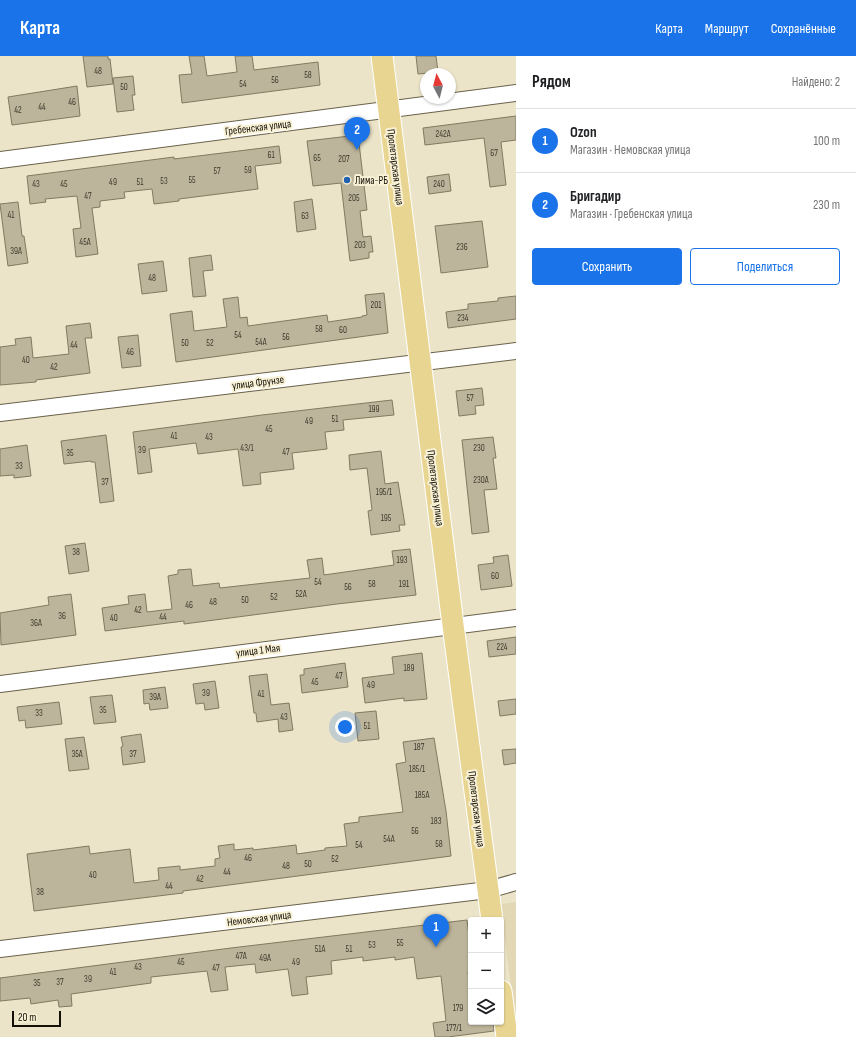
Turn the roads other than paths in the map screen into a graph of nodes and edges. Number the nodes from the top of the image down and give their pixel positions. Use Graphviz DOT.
graph roads {
  1 [pos="382,56"];
  2 [pos="516,93"];
  3 [pos="389,110"];
  4 [pos="0,160"];
  5 [pos="516,351"];
  6 [pos="420,363"];
  7 [pos="0,413"];
  8 [pos="516,618"];
  9 [pos="453,625"];
  10 [pos="0,684"];
  11 [pos="516,882"];
  12 [pos="488,890"];
  13 [pos="492,917"];
  14 [pos="0,949"];
  15 [pos="504,1014"];
  16 [pos="507,1037"];
  1 -- 3 [label="main road, Пролетарская улица"];
  2 -- 3 [label="street, Гребенская улица"];
  3 -- 4 [label="street, Гребенская улица"];
  3 -- 6 [label="main road, Пролетарская улица"];
  5 -- 6 [label="street, улица Фрунзе"];
  6 -- 7 [label="street, улица Фрунзе"];
  6 -- 9 [label="main road, Пролетарская улица"];
  8 -- 9 [label="street, улица 1 Мая"];
  9 -- 10 [label="street, улица 1 Мая"];
  9 -- 12 [label="main road, Пролетарская улица"];
  11 -- 12 [label="street, Немовская улица"];
  12 -- 13 [label="main road, Пролетарская улица"];
  12 -- 14 [label="street, Немовская улица"];
  15 -- 16 [label="main road"];
}
